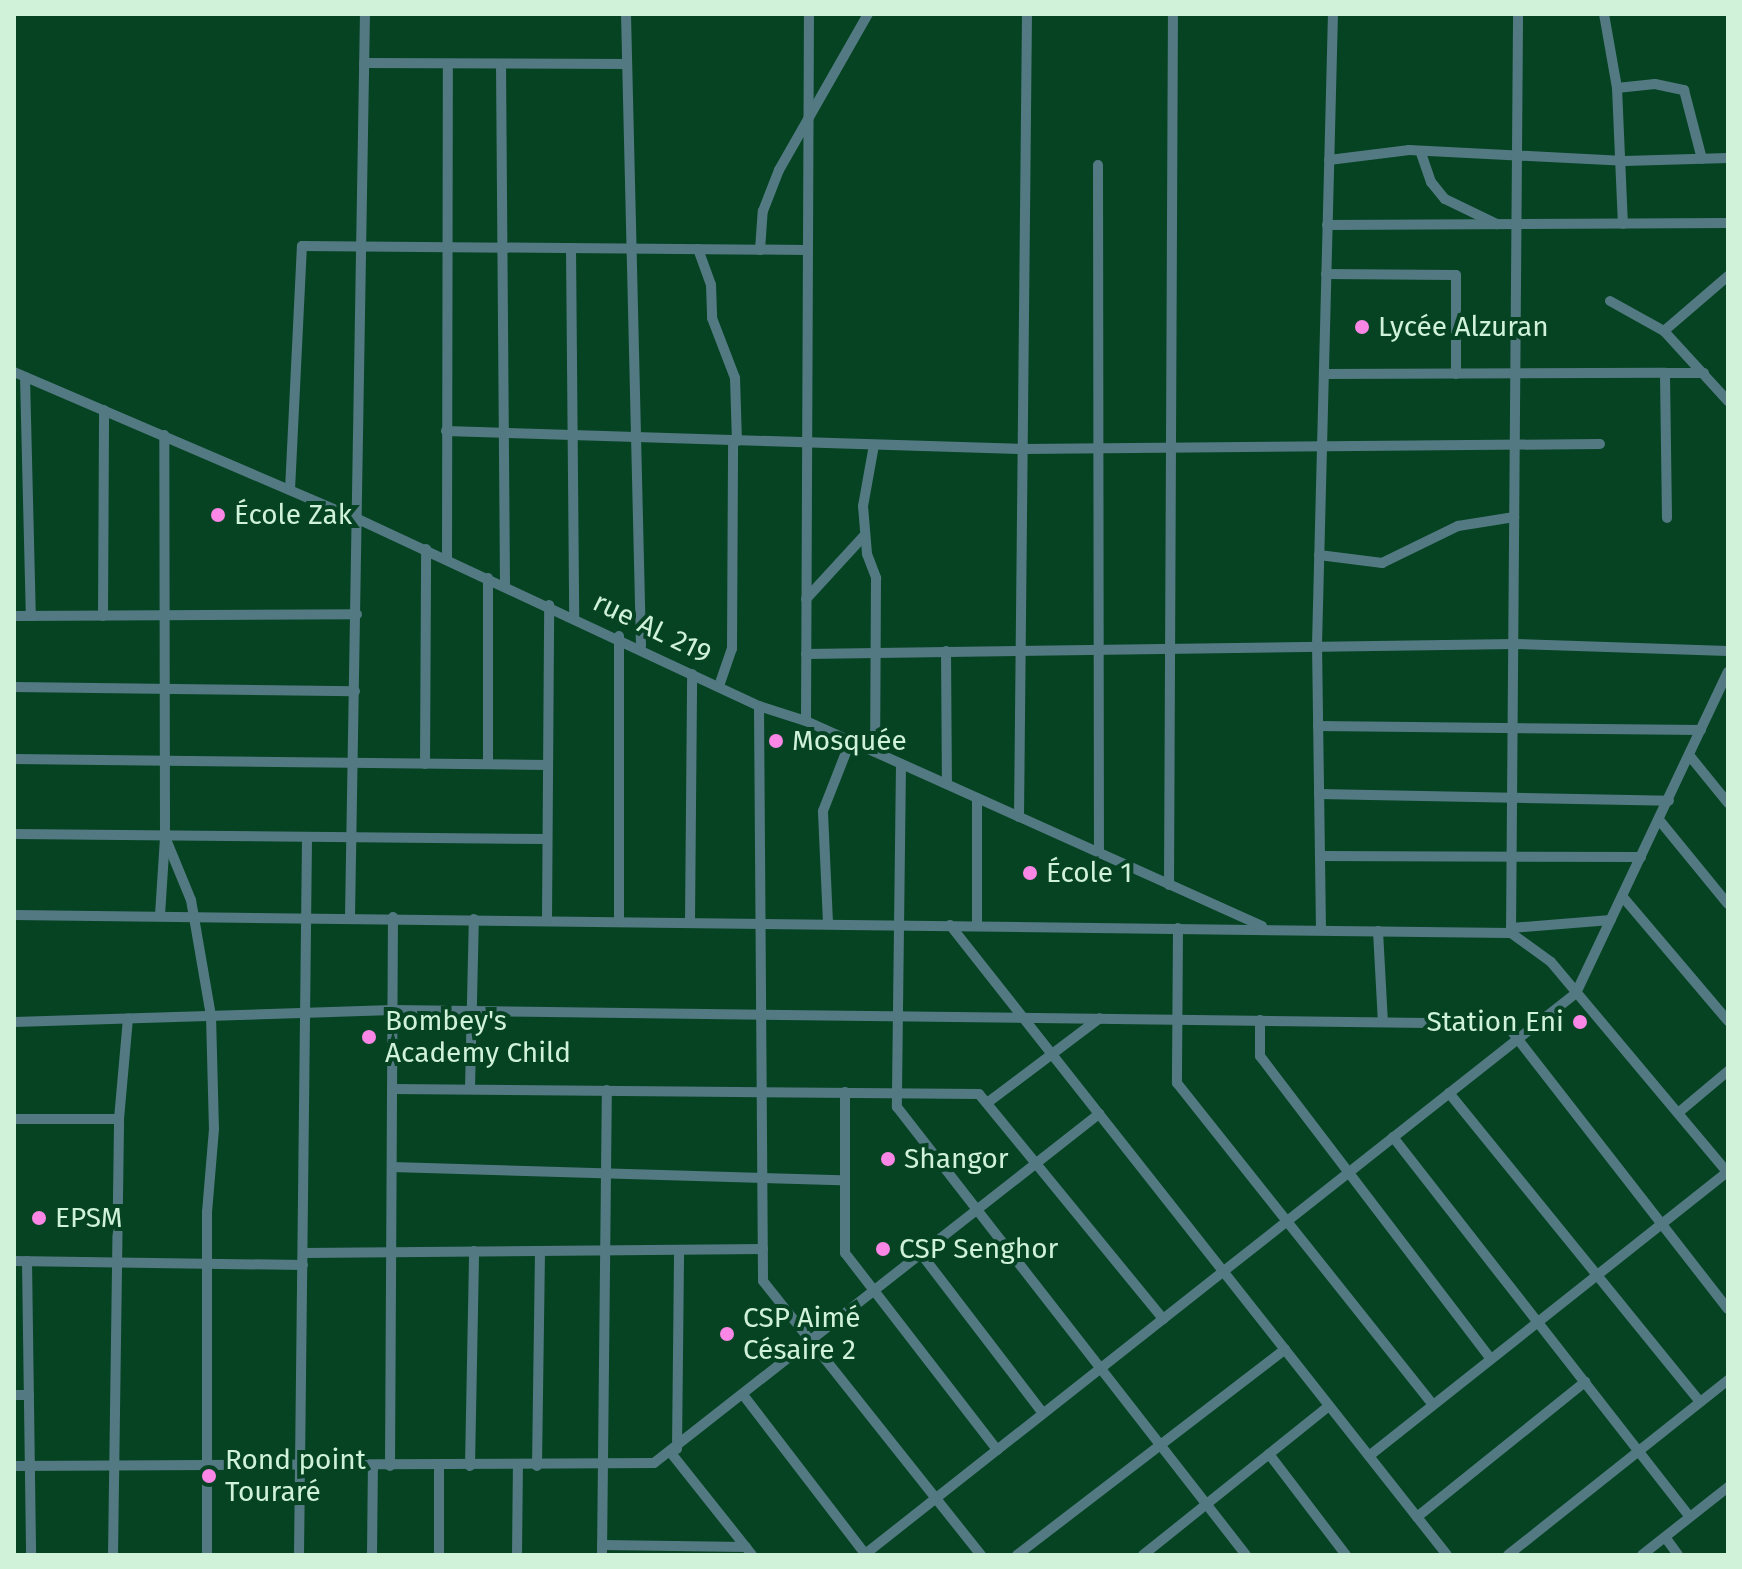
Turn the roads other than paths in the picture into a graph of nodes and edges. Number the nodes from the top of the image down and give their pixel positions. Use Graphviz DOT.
graph roads {
  1 [pos="365,14"];
  2 [pos="626,14"];
  3 [pos="809,14"];
  4 [pos="868,14"];
  5 [pos="1027,14"];
  6 [pos="1173,14"];
  7 [pos="1333,14"];
  8 [pos="1518,14"];
  9 [pos="1604,14"];
  10 [pos="364,63"];
  11 [pos="448,64"];
  12 [pos="501,64"];
  13 [pos="627,64"];
  14 [pos="1617,88"];
  15 [pos="809,116"];
  16 [pos="1421,153"];
  17 [pos="1520,157"];
  18 [pos="1728,158"];
  19 [pos="1702,159"];
  20 [pos="1329,160"];
  21 [pos="1624,161"];
  22 [pos="1098,165"];
  23 [pos="1728,223"];
  24 [pos="1623,224"];
  25 [pos="1327,225"];
  26 [pos="1500,225"];
  27 [pos="1521,225"];
  28 [pos="362,247"];
  29 [pos="447,247"];
  30 [pos="502,248"];
  31 [pos="571,248"];
  32 [pos="632,249"];
  33 [pos="698,249"];
  34 [pos="760,250"];
  35 [pos="808,250"];
  36 [pos="1326,274"];
  37 [pos="1728,276"];
  38 [pos="1610,301"];
  39 [pos="1664,331"];
  40 [pos="1665,373"];
  41 [pos="1704,373"];
  42 [pos="19,374"];
  43 [pos="1324,374"];
  44 [pos="1456,374"];
  45 [pos="1519,374"];
  46 [pos="1728,401"];
  47 [pos="104,410"];
  48 [pos="446,431"];
  49 [pos="504,433"];
  50 [pos="164,435"];
  51 [pos="572,435"];
  52 [pos="636,437"];
  53 [pos="735,440"];
  54 [pos="807,443"];
  55 [pos="1600,444"];
  56 [pos="874,445"];
  57 [pos="1322,447"];
  58 [pos="1169,448"];
  59 [pos="1513,448"];
  60 [pos="1023,449"];
  61 [pos="1099,449"];
  62 [pos="290,490"];
  63 [pos="1514,517"];
  64 [pos="1667,518"];
  65 [pos="360,520"];
  66 [pos="864,536"];
  67 [pos="426,549"];
  68 [pos="1319,555"];
  69 [pos="447,559"];
  70 [pos="488,578"];
  71 [pos="505,585"];
  72 [pos="806,599"];
  73 [pos="549,605"];
  74 [pos="357,614"];
  75 [pos="14,616"];
  76 [pos="31,616"];
  77 [pos="103,616"];
  78 [pos="165,616"];
  79 [pos="574,616"];
  80 [pos="619,636"];
  81 [pos="1515,644"];
  82 [pos="1317,645"];
  83 [pos="641,646"];
  84 [pos="1167,647"];
  85 [pos="1099,648"];
  86 [pos="1021,650"];
  87 [pos="946,651"];
  88 [pos="1728,651"];
  89 [pos="879,652"];
  90 [pos="806,654"];
  91 [pos="1728,672"];
  92 [pos="692,674"];
  93 [pos="719,686"];
  94 [pos="14,687"];
  95 [pos="165,689"];
  96 [pos="355,691"];
  97 [pos="759,706"];
  98 [pos="806,721"];
  99 [pos="1318,726"];
  100 [pos="1514,728"];
  101 [pos="1701,730"];
  102 [pos="850,742"];
  103 [pos="875,752"];
  104 [pos="1689,755"];
  105 [pos="14,759"];
  106 [pos="165,761"];
  107 [pos="354,763"];
  108 [pos="425,764"];
  109 [pos="488,764"];
  110 [pos="901,764"];
  111 [pos="548,765"];
  112 [pos="947,784"];
  113 [pos="1319,794"];
  114 [pos="977,798"];
  115 [pos="1513,798"];
  116 [pos="1669,801"];
  117 [pos="1728,803"];
  118 [pos="1019,817"];
  119 [pos="1660,821"];
  120 [pos="14,834"];
  121 [pos="165,837"];
  122 [pos="307,838"];
  123 [pos="352,838"];
  124 [pos="546,839"];
  125 [pos="1099,853"];
  126 [pos="1512,854"];
  127 [pos="1320,856"];
  128 [pos="1641,857"];
  129 [pos="1169,885"];
  130 [pos="1622,896"];
  131 [pos="1728,904"];
  132 [pos="14,915"];
  133 [pos="160,915"];
  134 [pos="195,916"];
  135 [pos="306,916"];
  136 [pos="350,917"];
  137 [pos="393,917"];
  138 [pos="474,919"];
  139 [pos="547,920"];
  140 [pos="1611,920"];
  141 [pos="619,921"];
  142 [pos="690,921"];
  143 [pos="761,922"];
  144 [pos="828,923"];
  145 [pos="899,924"];
  146 [pos="950,925"];
  147 [pos="977,925"];
  148 [pos="1178,928"];
  149 [pos="1268,929"];
  150 [pos="1321,930"];
  151 [pos="1511,930"];
  152 [pos="1378,931"];
  153 [pos="1576,993"];
  154 [pos="393,1010"];
  155 [pos="472,1011"];
  156 [pos="305,1013"];
  157 [pos="761,1014"];
  158 [pos="211,1016"];
  159 [pos="898,1016"];
  160 [pos="1026,1017"];
  161 [pos="128,1018"];
  162 [pos="1100,1018"];
  163 [pos="1177,1019"];
  164 [pos="1260,1020"];
  165 [pos="1728,1021"];
  166 [pos="14,1022"];
  167 [pos="1383,1022"];
  168 [pos="1518,1039"];
  169 [pos="1052,1055"];
  170 [pos="1728,1071"];
  171 [pos="392,1089"];
  172 [pos="470,1089"];
  173 [pos="607,1090"];
  174 [pos="762,1092"];
  175 [pos="845,1092"];
  176 [pos="897,1093"];
  177 [pos="1449,1093"];
  178 [pos="987,1103"];
  179 [pos="1678,1113"];
  180 [pos="1099,1114"];
  181 [pos="14,1119"];
  182 [pos="119,1119"];
  183 [pos="1393,1137"];
  184 [pos="1037,1164"];
  185 [pos="392,1167"];
  186 [pos="1728,1172"];
  187 [pos="606,1173"];
  188 [pos="1348,1173"];
  189 [pos="762,1178"];
  190 [pos="841,1180"];
  191 [pos="978,1211"];
  192 [pos="1287,1222"];
  193 [pos="1662,1223"];
  194 [pos="763,1249"];
  195 [pos="605,1250"];
  196 [pos="679,1250"];
  197 [pos="474,1251"];
  198 [pos="540,1251"];
  199 [pos="391,1252"];
  200 [pos="303,1253"];
  201 [pos="922,1255"];
  202 [pos="14,1261"];
  203 [pos="27,1261"];
  204 [pos="117,1263"];
  205 [pos="208,1264"];
  206 [pos="303,1265"];
  207 [pos="1223,1272"];
  208 [pos="1597,1274"];
  209 [pos="873,1294"];
  210 [pos="1728,1309"];
  211 [pos="1163,1319"];
  212 [pos="1538,1322"];
  213 [pos="811,1343"];
  214 [pos="1285,1349"];
  215 [pos="1491,1359"];
  216 [pos="1101,1368"];
  217 [pos="1728,1380"];
  218 [pos="1585,1382"];
  219 [pos="14,1395"];
  220 [pos="29,1395"];
  221 [pos="744,1396"];
  222 [pos="1700,1402"];
  223 [pos="1433,1405"];
  224 [pos="1329,1406"];
  225 [pos="1043,1413"];
  226 [pos="1160,1445"];
  227 [pos="997,1450"];
  228 [pos="674,1451"];
  229 [pos="1638,1451"];
  230 [pos="1269,1454"];
  231 [pos="1369,1456"];
  232 [pos="14,1466"];
  233 [pos="30,1466"];
  234 [pos="115,1466"];
  235 [pos="207,1466"];
  236 [pos="301,1466"];
  237 [pos="373,1466"];
  238 [pos="390,1466"];
  239 [pos="439,1466"];
  240 [pos="470,1466"];
  241 [pos="518,1466"];
  242 [pos="537,1466"];
  243 [pos="603,1466"];
  244 [pos="1728,1487"];
  245 [pos="935,1499"];
  246 [pos="1206,1504"];
  247 [pos="1689,1516"];
  248 [pos="1417,1517"];
  249 [pos="1665,1537"];
  250 [pos="602,1550"];
  251 [pos="682,1551"];
  252 [pos="749,1551"];
  253 [pos="1155,1551"];
  254 [pos="31,1555"];
  255 [pos="113,1555"];
  256 [pos="207,1555"];
  257 [pos="299,1555"];
  258 [pos="372,1555"];
  259 [pos="439,1555"];
  260 [pos="517,1555"];
  261 [pos="865,1555"];
  262 [pos="981,1555"];
  263 [pos="1017,1555"];
  264 [pos="1143,1555"];
  265 [pos="1246,1555"];
  266 [pos="1346,1555"];
  267 [pos="1447,1555"];
  268 [pos="1508,1555"];
  269 [pos="1642,1555"];
  270 [pos="1678,1555"];
  1 -- 10 [label="street"];
  2 -- 13 [label="street"];
  3 -- 15 [label="street"];
  4 -- 15 [label="street"];
  5 -- 60 [label="street"];
  6 -- 58 [label="street"];
  7 -- 20 [label="street"];
  8 -- 17 [label="street"];
  9 -- 14 [label="street"];
  10 -- 11 [label="street"];
  10 -- 28 [label="street"];
  11 -- 12 [label="street"];
  11 -- 29 [label="street"];
  12 -- 13 [label="street"];
  12 -- 30 [label="street"];
  13 -- 32 [label="street"];
  14 -- 19 [label="street"];
  14 -- 21 [label="street"];
  15 -- 34 [label="street"];
  15 -- 35 [label="street"];
  16 -- 17 [label="street"];
  16 -- 20 [label="street"];
  16 -- 26 [label="street"];
  17 -- 21 [label="street"];
  17 -- 27 [label="street"];
  18 -- 19 [label="street"];
  19 -- 21 [label="street"];
  20 -- 25 [label="street"];
  21 -- 24 [label="street"];
  22 -- 61 [label="street"];
  23 -- 24 [label="street"];
  24 -- 27 [label="street"];
  25 -- 26 [label="street"];
  25 -- 36 [label="street"];
  26 -- 27 [label="street"];
  27 -- 45 [label="street"];
  28 -- 29 [label="street"];
  28 -- 62 [label="street"];
  28 -- 65 [label="street"];
  29 -- 30 [label="street"];
  29 -- 48 [label="street"];
  30 -- 31 [label="street"];
  30 -- 49 [label="street"];
  31 -- 32 [label="street"];
  31 -- 51 [label="street"];
  32 -- 33 [label="street"];
  32 -- 52 [label="street"];
  33 -- 34 [label="street"];
  33 -- 53 [label="street"];
  34 -- 35 [label="street"];
  35 -- 54 [label="street"];
  36 -- 43 [label="street"];
  36 -- 44 [label="street"];
  37 -- 39 [label="street"];
  38 -- 39 [label="street"];
  39 -- 41 [label="street"];
  40 -- 41 [label="street"];
  40 -- 45 [label="street"];
  40 -- 64 [label="street"];
  41 -- 46 [label="street"];
  42 -- 47 [label="street, rue AL 219"];
  42 -- 76 [label="street"];
  43 -- 44 [label="street"];
  43 -- 57 [label="street"];
  44 -- 45 [label="street"];
  45 -- 59 [label="street"];
  47 -- 50 [label="street, rue AL 219"];
  47 -- 77 [label="street"];
  48 -- 49 [label="street"];
  48 -- 69 [label="street"];
  49 -- 51 [label="street"];
  49 -- 71 [label="street"];
  50 -- 62 [label="street, rue AL 219"];
  50 -- 78 [label="street"];
  51 -- 52 [label="street"];
  51 -- 79 [label="street"];
  52 -- 53 [label="street"];
  52 -- 83 [label="street"];
  53 -- 54 [label="street"];
  53 -- 93 [label="street"];
  54 -- 56 [label="street"];
  54 -- 72 [label="street"];
  55 -- 59 [label="street"];
  56 -- 60 [label="street"];
  56 -- 66 [label="street"];
  57 -- 58 [label="street"];
  57 -- 59 [label="street"];
  57 -- 68 [label="street"];
  58 -- 61 [label="street"];
  58 -- 84 [label="street"];
  59 -- 63 [label="street"];
  60 -- 61 [label="street"];
  60 -- 86 [label="street"];
  61 -- 85 [label="street"];
  62 -- 65 [label="street, rue AL 219"];
  63 -- 68 [label="street"];
  63 -- 81 [label="street"];
  65 -- 67 [label="street, rue AL 219"];
  65 -- 74 [label="street"];
  66 -- 72 [label="street"];
  66 -- 89 [label="street"];
  67 -- 69 [label="street, rue AL 219"];
  67 -- 108 [label="street"];
  68 -- 82 [label="street"];
  69 -- 70 [label="street, rue AL 219"];
  70 -- 71 [label="street, rue AL 219"];
  70 -- 109 [label="street"];
  71 -- 73 [label="street, rue AL 219"];
  72 -- 90 [label="street"];
  73 -- 79 [label="street, rue AL 219"];
  73 -- 111 [label="street"];
  74 -- 78 [label="street"];
  74 -- 96 [label="street"];
  75 -- 76 [label="street"];
  76 -- 77 [label="street"];
  77 -- 78 [label="street"];
  78 -- 95 [label="street"];
  79 -- 80 [label="street, rue AL 219"];
  80 -- 83 [label="street, rue AL 219"];
  80 -- 141 [label="street"];
  81 -- 82 [label="street"];
  81 -- 88 [label="street"];
  81 -- 100 [label="street"];
  82 -- 84 [label="street"];
  82 -- 99 [label="street"];
  83 -- 92 [label="street, rue AL 219"];
  84 -- 85 [label="street"];
  84 -- 129 [label="street"];
  85 -- 86 [label="street"];
  85 -- 125 [label="street"];
  86 -- 87 [label="street"];
  86 -- 118 [label="street"];
  87 -- 89 [label="street"];
  87 -- 112 [label="street"];
  89 -- 90 [label="street"];
  89 -- 103 [label="street"];
  90 -- 98 [label="street"];
  91 -- 101 [label="street"];
  92 -- 93 [label="street, rue AL 219"];
  92 -- 142 [label="street"];
  93 -- 97 [label="street, rue AL 219"];
  94 -- 95 [label="street"];
  95 -- 96 [label="street"];
  95 -- 106 [label="street"];
  96 -- 107 [label="street"];
  97 -- 98 [label="street, rue AL 219"];
  97 -- 143 [label="street"];
  98 -- 102 [label="street, rue AL 219"];
  99 -- 100 [label="street"];
  99 -- 113 [label="street"];
  100 -- 101 [label="street"];
  100 -- 115 [label="street"];
  101 -- 104 [label="street"];
  102 -- 103 [label="street, rue AL 219"];
  102 -- 144 [label="street"];
  103 -- 110 [label="street, rue AL 219"];
  104 -- 116 [label="street"];
  104 -- 117 [label="street"];
  105 -- 106 [label="street"];
  106 -- 107 [label="street"];
  106 -- 121 [label="street"];
  107 -- 108 [label="street"];
  107 -- 123 [label="street"];
  108 -- 109 [label="street"];
  109 -- 111 [label="street"];
  110 -- 112 [label="street, rue AL 219"];
  110 -- 145 [label="street"];
  111 -- 124 [label="street"];
  112 -- 114 [label="street, rue AL 219"];
  113 -- 115 [label="street"];
  113 -- 127 [label="street"];
  114 -- 118 [label="street, rue AL 219"];
  114 -- 147 [label="street"];
  115 -- 116 [label="street"];
  115 -- 126 [label="street"];
  116 -- 119 [label="street"];
  118 -- 125 [label="street, rue AL 219"];
  119 -- 128 [label="street"];
  119 -- 131 [label="street"];
  120 -- 121 [label="street"];
  121 -- 122 [label="street"];
  121 -- 133 [label="street"];
  121 -- 134 [label="street"];
  122 -- 123 [label="street"];
  122 -- 135 [label="street"];
  123 -- 124 [label="street"];
  123 -- 136 [label="street"];
  124 -- 139 [label="street"];
  125 -- 129 [label="street, rue AL 219"];
  126 -- 127 [label="street"];
  126 -- 128 [label="street"];
  126 -- 151 [label="street"];
  127 -- 150 [label="street"];
  128 -- 130 [label="street"];
  129 -- 149 [label="street, rue AL 219"];
  130 -- 140 [label="street"];
  130 -- 165 [label="street"];
  132 -- 133 [label="street"];
  133 -- 134 [label="street"];
  134 -- 135 [label="street"];
  134 -- 158 [label="street"];
  135 -- 136 [label="street"];
  135 -- 156 [label="street"];
  136 -- 137 [label="street"];
  137 -- 138 [label="street"];
  137 -- 154 [label="street"];
  138 -- 139 [label="street"];
  138 -- 155 [label="street"];
  139 -- 141 [label="street"];
  140 -- 151 [label="street"];
  140 -- 153 [label="street"];
  141 -- 142 [label="street"];
  142 -- 143 [label="street"];
  143 -- 144 [label="street"];
  143 -- 157 [label="street"];
  144 -- 145 [label="street"];
  145 -- 146 [label="street"];
  145 -- 159 [label="street"];
  146 -- 147 [label="street"];
  146 -- 160 [label="street"];
  147 -- 148 [label="street"];
  148 -- 149 [label="street"];
  148 -- 163 [label="street"];
  149 -- 150 [label="street"];
  150 -- 152 [label="street"];
  151 -- 152 [label="street"];
  151 -- 153 [label="street"];
  152 -- 167 [label="street"];
  153 -- 168 [label="street"];
  153 -- 179 [label="street"];
  154 -- 155 [label="street"];
  154 -- 156 [label="street"];
  154 -- 171 [label="street"];
  155 -- 157 [label="street"];
  155 -- 172 [label="street"];
  156 -- 158 [label="street"];
  156 -- 200 [label="street"];
  157 -- 159 [label="street"];
  157 -- 174 [label="street"];
  158 -- 161 [label="street"];
  158 -- 205 [label="street"];
  159 -- 160 [label="street"];
  159 -- 176 [label="street"];
  160 -- 162 [label="street"];
  160 -- 169 [label="street"];
  161 -- 166 [label="street"];
  161 -- 182 [label="street"];
  162 -- 163 [label="street"];
  162 -- 169 [label="street"];
  163 -- 164 [label="street"];
  163 -- 192 [label="street"];
  164 -- 167 [label="street"];
  164 -- 188 [label="street"];
  167 -- 168 [label="street"];
  168 -- 177 [label="street"];
  168 -- 193 [label="street"];
  169 -- 178 [label="street"];
  169 -- 180 [label="street"];
  170 -- 179 [label="street"];
  171 -- 172 [label="street"];
  171 -- 185 [label="street"];
  172 -- 173 [label="street"];
  173 -- 174 [label="street"];
  173 -- 187 [label="street"];
  174 -- 175 [label="street"];
  174 -- 189 [label="street"];
  175 -- 176 [label="street"];
  175 -- 190 [label="street"];
  176 -- 178 [label="street"];
  176 -- 191 [label="street"];
  177 -- 183 [label="street"];
  177 -- 208 [label="street"];
  178 -- 184 [label="street"];
  179 -- 186 [label="street"];
  180 -- 184 [label="street"];
  180 -- 207 [label="street"];
  181 -- 182 [label="street"];
  182 -- 204 [label="street"];
  183 -- 188 [label="street"];
  183 -- 212 [label="street"];
  184 -- 191 [label="street"];
  184 -- 211 [label="street"];
  185 -- 187 [label="street"];
  185 -- 199 [label="street"];
  186 -- 193 [label="street"];
  187 -- 189 [label="street"];
  187 -- 195 [label="street"];
  188 -- 192 [label="street"];
  188 -- 215 [label="street"];
  189 -- 190 [label="street"];
  189 -- 194 [label="street"];
  190 -- 209 [label="street"];
  191 -- 201 [label="street"];
  191 -- 216 [label="street"];
  192 -- 207 [label="street"];
  192 -- 223 [label="street"];
  193 -- 208 [label="street"];
  193 -- 210 [label="street"];
  194 -- 196 [label="street"];
  194 -- 213 [label="street"];
  195 -- 196 [label="street"];
  195 -- 198 [label="street"];
  195 -- 243 [label="street"];
  196 -- 228 [label="street"];
  197 -- 198 [label="street"];
  197 -- 199 [label="street"];
  197 -- 240 [label="street"];
  198 -- 242 [label="street"];
  199 -- 200 [label="street"];
  199 -- 238 [label="street"];
  200 -- 206 [label="street"];
  201 -- 209 [label="street"];
  201 -- 225 [label="street"];
  202 -- 203 [label="street"];
  203 -- 204 [label="street"];
  203 -- 220 [label="street"];
  204 -- 205 [label="street"];
  204 -- 234 [label="street"];
  205 -- 206 [label="street"];
  205 -- 235 [label="street"];
  206 -- 236 [label="street"];
  207 -- 211 [label="street"];
  207 -- 214 [label="street"];
  208 -- 212 [label="street"];
  208 -- 222 [label="street"];
  209 -- 213 [label="street"];
  209 -- 227 [label="street"];
  211 -- 216 [label="street"];
  212 -- 215 [label="street"];
  212 -- 218 [label="street"];
  213 -- 221 [label="street"];
  213 -- 245 [label="street"];
  214 -- 224 [label="street"];
  214 -- 226 [label="street"];
  215 -- 223 [label="street"];
  216 -- 225 [label="street"];
  216 -- 226 [label="street"];
  217 -- 222 [label="street"];
  218 -- 229 [label="street"];
  218 -- 248 [label="street"];
  219 -- 220 [label="street"];
  220 -- 233 [label="street"];
  221 -- 228 [label="street"];
  221 -- 261 [label="street"];
  222 -- 229 [label="street"];
  223 -- 231 [label="street"];
  224 -- 230 [label="street"];
  224 -- 231 [label="street"];
  225 -- 227 [label="street"];
  226 -- 246 [label="street"];
  226 -- 263 [label="street"];
  227 -- 245 [label="street"];
  228 -- 243 [label="street"];
  228 -- 252 [label="street"];
  229 -- 247 [label="street"];
  229 -- 268 [label="street"];
  230 -- 246 [label="street"];
  230 -- 266 [label="street"];
  231 -- 248 [label="street"];
  232 -- 233 [label="street"];
  233 -- 234 [label="street"];
  233 -- 254 [label="street"];
  234 -- 235 [label="street"];
  234 -- 255 [label="street"];
  235 -- 236 [label="street"];
  235 -- 256 [label="street"];
  236 -- 237 [label="street"];
  236 -- 257 [label="street"];
  237 -- 238 [label="street"];
  237 -- 258 [label="street"];
  238 -- 239 [label="street"];
  239 -- 240 [label="street"];
  239 -- 259 [label="street"];
  240 -- 241 [label="street"];
  241 -- 242 [label="street"];
  241 -- 260 [label="street"];
  242 -- 243 [label="street"];
  243 -- 250 [label="street"];
  244 -- 247 [label="street"];
  245 -- 261 [label="street"];
  245 -- 262 [label="street"];
  246 -- 253 [label="street"];
  246 -- 265 [label="street"];
  247 -- 249 [label="street"];
  248 -- 267 [label="street"];
  249 -- 269 [label="street"];
  249 -- 270 [label="street"];
  250 -- 251 [label="street"];
  251 -- 252 [label="street"];
  253 -- 264 [label="street"];
}
